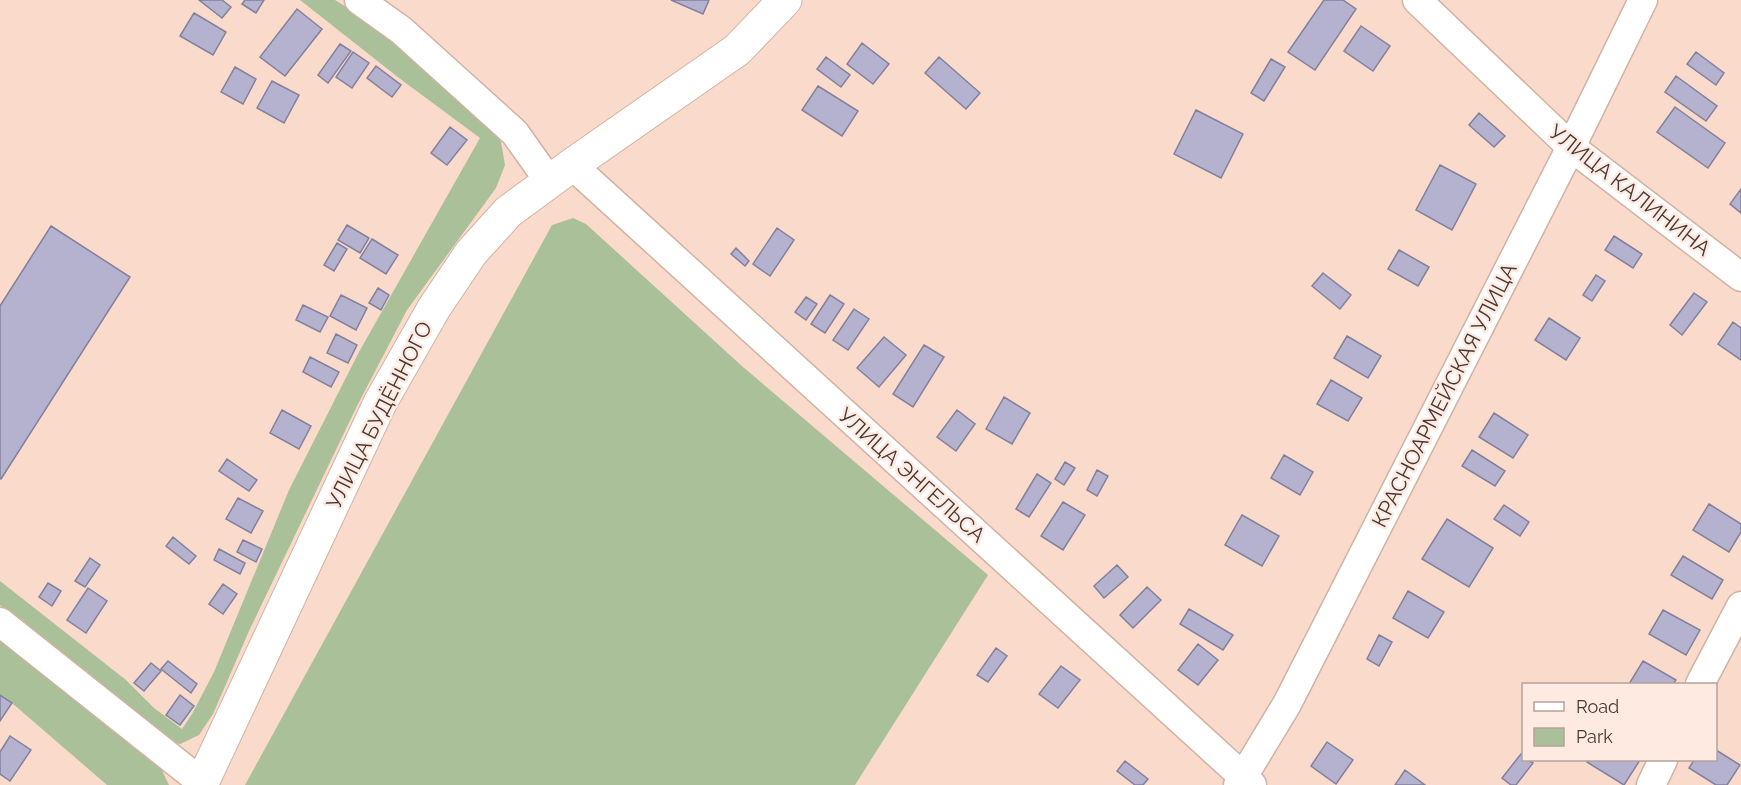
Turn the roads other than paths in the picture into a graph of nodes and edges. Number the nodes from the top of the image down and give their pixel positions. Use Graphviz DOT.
graph roads {
  1 [pos="358,0"];
  2 [pos="785,0"];
  3 [pos="1417,0"];
  4 [pos="1643,0"];
  5 [pos="1571,147"];
  6 [pos="560,173"];
  7 [pos="1741,277"];
  8 [pos="1741,606"];
  9 [pos="0,622"];
  10 [pos="1701,683"];
  11 [pos="1662,761"];
  12 [pos="1244,782"];
  13 [pos="203,784"];
  14 [pos="1651,785"];
  1 -- 6 [label="street, УЛИЦА ЭНГЕЛЬСА"];
  2 -- 6 [label="street, УЛИЦА БУДЁННОГО"];
  3 -- 5 [label="street, УЛИЦА КАЛИНИНА"];
  4 -- 5 [label="street, КРАСНОАРМЕЙСКАЯ УЛИЦА"];
  5 -- 7 [label="street, УЛИЦА КАЛИНИНА"];
  5 -- 12 [label="street, КРАСНОАРМЕЙСКАЯ УЛИЦА"];
  6 -- 12 [label="street, УЛИЦА ЭНГЕЛЬСА"];
  6 -- 13 [label="street, УЛИЦА БУДЁННОГО"];
  8 -- 10 [label="street"];
  9 -- 13 [label="street"];
  11 -- 14 [label="street"];
}
